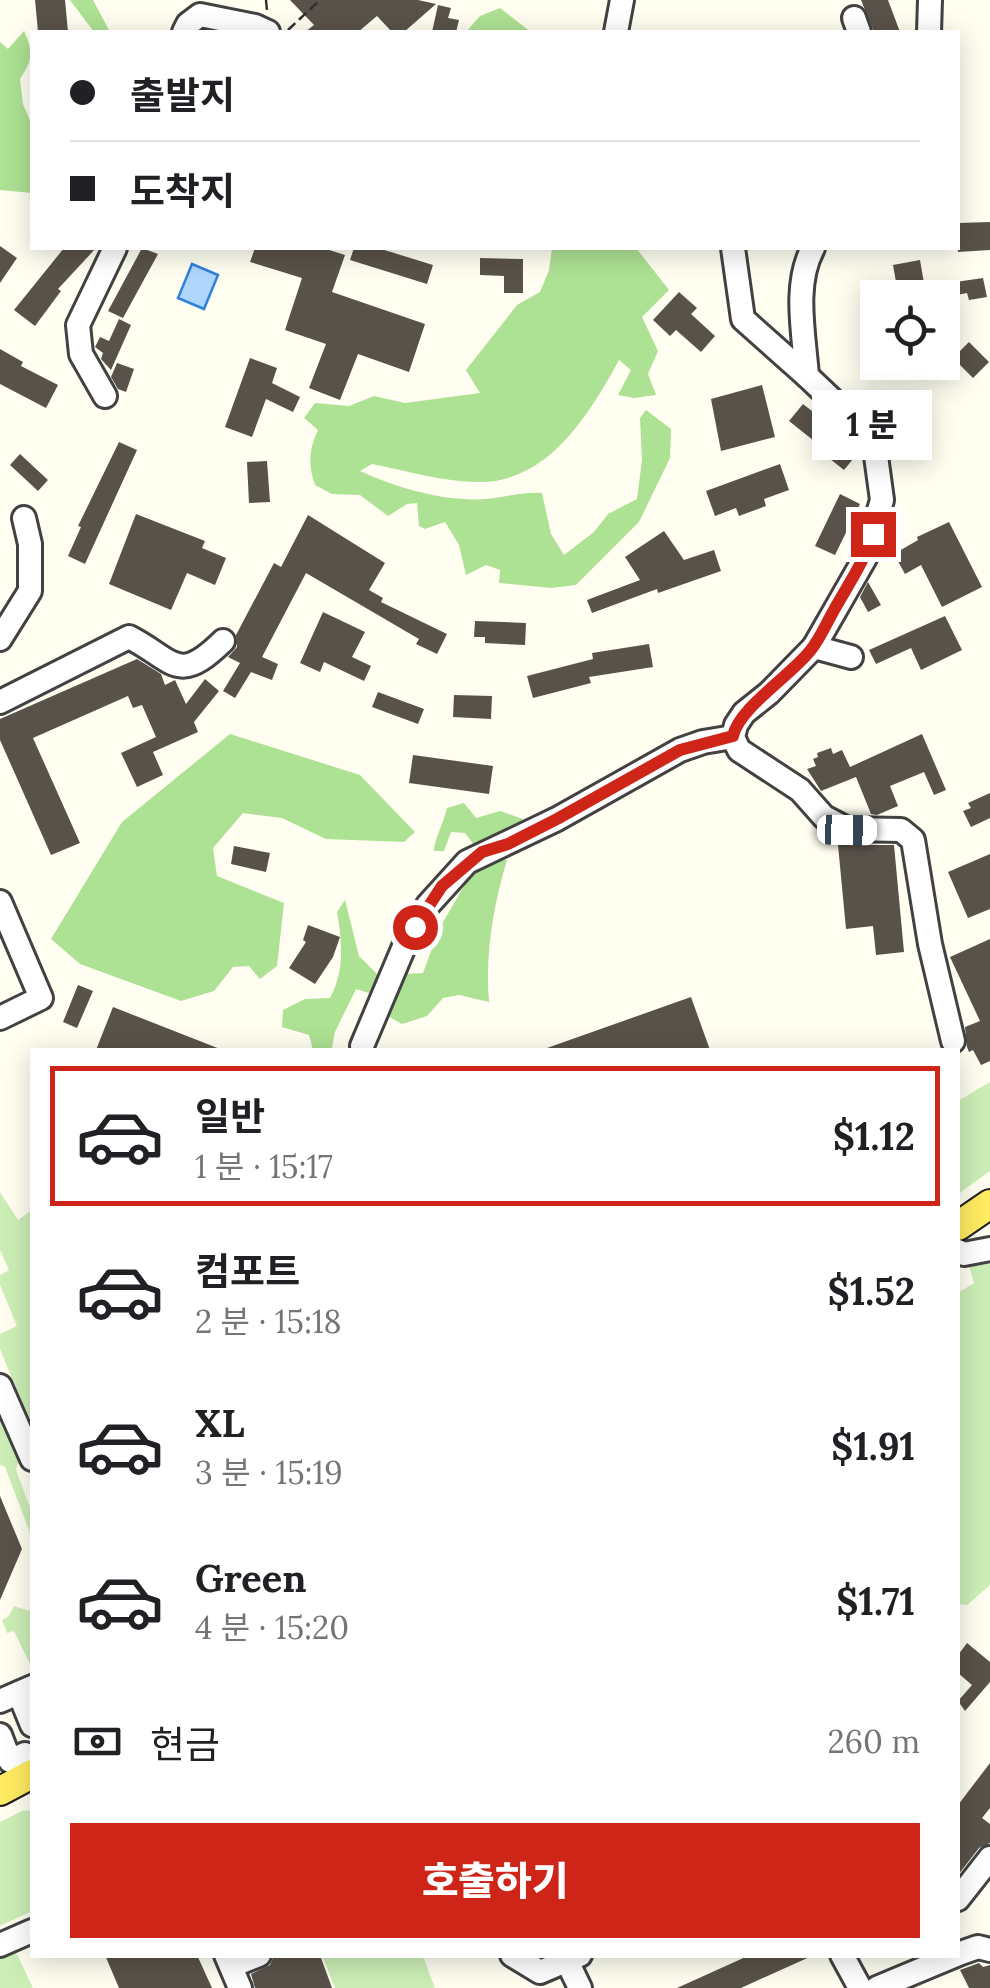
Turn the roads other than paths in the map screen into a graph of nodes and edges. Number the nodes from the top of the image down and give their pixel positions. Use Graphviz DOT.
graph roads {
  1 [pos="622,0"];
  2 [pos="930,0"];
  3 [pos="185,30"];
  4 [pos="264,30"];
  5 [pos="616,30"];
  6 [pos="929,30"];
  7 [pos="114,250"];
  8 [pos="733,250"];
  9 [pos="812,250"];
  10 [pos="807,376"];
  11 [pos="105,396"];
  12 [pos="24,518"];
  13 [pos="0,639"];
  14 [pos="223,642"];
  15 [pos="814,647"];
  16 [pos="852,656"];
  17 [pos="0,702"];
  18 [pos="733,736"];
  19 [pos="0,902"];
  20 [pos="0,1018"];
  21 [pos="953,1041"];
  22 [pos="362,1046"];
  23 [pos="990,1204"];
  24 [pos="960,1225"];
  25 [pos="990,1249"];
  26 [pos="960,1252"];
  27 [pos="0,1386"];
  28 [pos="30,1454"];
  29 [pos="11,1694"];
  30 [pos="30,1723"];
  31 [pos="0,1735"];
  32 [pos="30,1763"];
  33 [pos="30,1764"];
  34 [pos="0,1791"];
  35 [pos="990,1858"];
  36 [pos="960,1896"];
  37 [pos="30,1932"];
  38 [pos="0,1944"];
  39 [pos="990,1950"];
  40 [pos="960,1954"];
  41 [pos="517,1958"];
  42 [pos="574,1958"];
  43 [pos="844,1958"];
  44 [pos="942,1958"];
  45 [pos="908,1965"];
  46 [pos="580,1988"];
  47 [pos="860,1988"];
  48 [pos="877,1988"];
  1 -- 5 [label="street"];
  2 -- 6 [label="street"];
  3 -- 4 [label="street"];
  7 -- 11 [label="street"];
  8 -- 10 [label="street"];
  9 -- 10 [label="street"];
  10 -- 15 [label="street"];
  12 -- 13 [label="street"];
  14 -- 17 [label="street"];
  15 -- 16 [label="street"];
  15 -- 18 [label="street"];
  18 -- 21 [label="street"];
  18 -- 22 [label="street"];
  19 -- 20 [label="street"];
  23 -- 24 [label="main road"];
  25 -- 26 [label="street"];
  27 -- 28 [label="street"];
  29 -- 30 [label="street"];
  31 -- 32 [label="street"];
  33 -- 34 [label="main road"];
  35 -- 36 [label="street"];
  37 -- 38 [label="street"];
  39 -- 40 [label="street"];
  41 -- 42 [label="street"];
  42 -- 46 [label="street"];
  43 -- 47 [label="street"];
  44 -- 45 [label="street"];
  45 -- 48 [label="street"];
}
